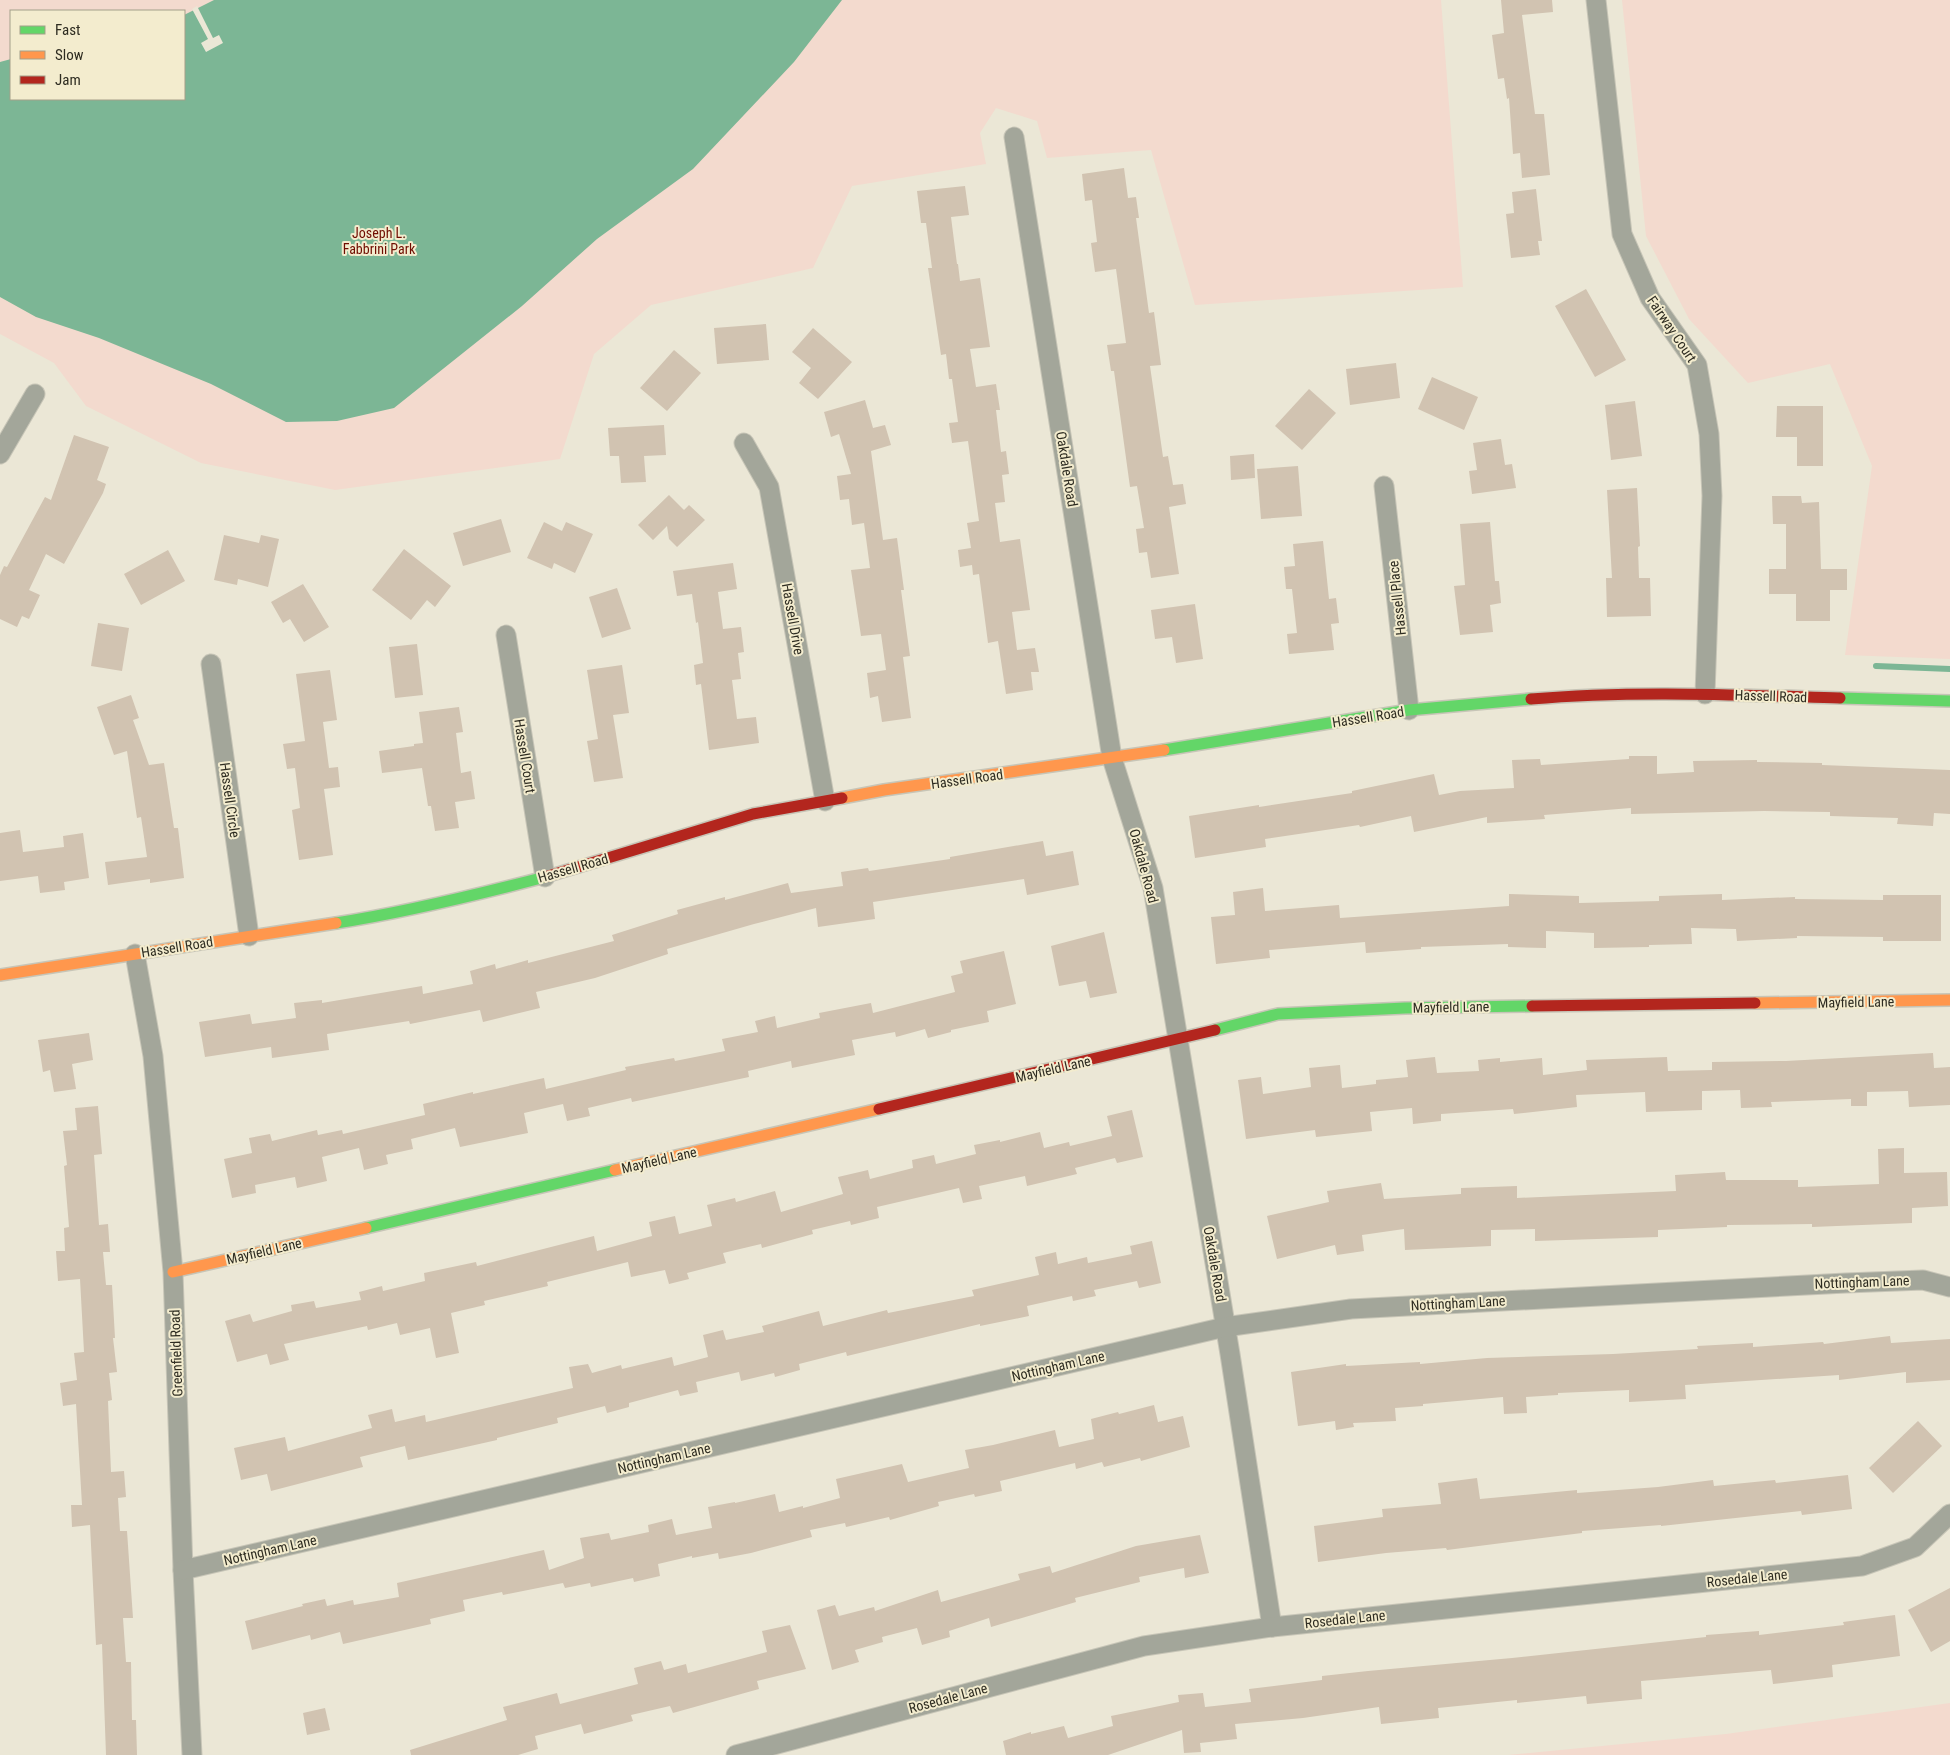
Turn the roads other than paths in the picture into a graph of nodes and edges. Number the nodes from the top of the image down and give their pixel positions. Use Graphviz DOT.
graph roads {
  1 [pos="1596,0"];
  2 [pos="1014,136"];
  3 [pos="35,394"];
  4 [pos="744,443"];
  5 [pos="0,454"];
  6 [pos="1384,486"];
  7 [pos="506,635"];
  8 [pos="211,664"];
  9 [pos="1705,694"];
  10 [pos="1950,701"];
  11 [pos="1409,710"];
  12 [pos="1112,758"];
  13 [pos="825,801"];
  14 [pos="545,877"];
  15 [pos="249,936"];
  16 [pos="135,954"];
  17 [pos="0,975"];
  18 [pos="1950,1000"];
  19 [pos="1177,1040"];
  20 [pos="173,1272"];
  21 [pos="1950,1287"];
  22 [pos="1225,1327"];
  23 [pos="1950,1514"];
  24 [pos="183,1570"];
  25 [pos="1272,1627"];
  26 [pos="192,1755"];
  27 [pos="736,1755"];
  1 -- 9 [label="street, Fairway Court"];
  2 -- 12 [label="street, Oakdale Road"];
  3 -- 5 [label="street"];
  4 -- 13 [label="street, Hassell Drive"];
  6 -- 11 [label="street, Hassell Place"];
  7 -- 14 [label="street, Hassell Court"];
  8 -- 15 [label="street, Hassell Circle"];
  9 -- 10 [label="street, Hassell Road"];
  9 -- 11 [label="street, Hassell Road"];
  11 -- 12 [label="street, Hassell Road"];
  12 -- 13 [label="street, Hassell Road"];
  12 -- 19 [label="street, Oakdale Road"];
  13 -- 14 [label="street, Hassell Road"];
  14 -- 15 [label="street, Hassell Road"];
  15 -- 16 [label="street, Hassell Road"];
  16 -- 17 [label="street, Hassell Road"];
  16 -- 20 [label="street, Greenfield Road"];
  18 -- 19 [label="street, Mayfield Lane"];
  19 -- 20 [label="street, Mayfield Lane"];
  19 -- 22 [label="street, Oakdale Road"];
  20 -- 24 [label="street, Greenfield Road"];
  21 -- 22 [label="street, Nottingham Lane"];
  22 -- 24 [label="street, Nottingham Lane"];
  22 -- 25 [label="street, Oakdale Road"];
  23 -- 25 [label="street, Rosedale Lane"];
  24 -- 26 [label="street, Greenfield Road"];
  25 -- 27 [label="street, Rosedale Lane"];
}
